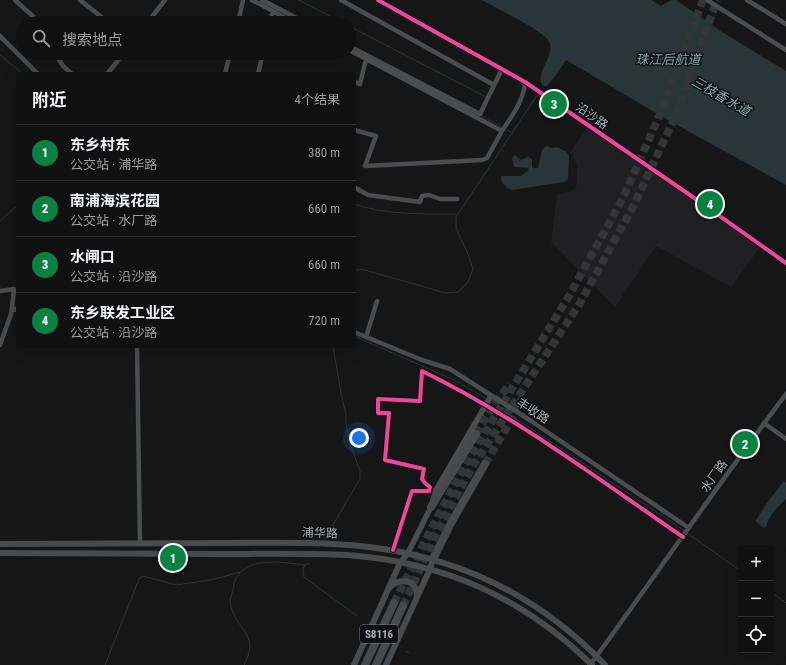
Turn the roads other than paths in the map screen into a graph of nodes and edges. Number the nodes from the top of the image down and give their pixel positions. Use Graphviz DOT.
graph roads {
  1 [pos="15,0"];
  2 [pos="80,0"];
  3 [pos="165,0"];
  4 [pos="243,0"];
  5 [pos="252,0"];
  6 [pos="262,0"];
  7 [pos="341,0"];
  8 [pos="378,0"];
  9 [pos="707,0"];
  10 [pos="747,0"];
  11 [pos="273,11"];
  12 [pos="33,16"];
  13 [pos="99,16"];
  14 [pos="152,16"];
  15 [pos="240,16"];
  16 [pos="272,16"];
  17 [pos="282,16"];
  18 [pos="293,16"];
  19 [pos="786,24"];
  20 [pos="0,36"];
  21 [pos="356,50"];
  22 [pos="786,50"];
  23 [pos="16,52"];
  24 [pos="356,54"];
  25 [pos="366,59"];
  26 [pos="24,60"];
  27 [pos="59,60"];
  28 [pos="118,60"];
  29 [pos="228,60"];
  30 [pos="261,60"];
  31 [pos="502,70"];
  32 [pos="36,72"];
  33 [pos="70,72"];
  34 [pos="109,72"];
  35 [pos="225,72"];
  36 [pos="258,72"];
  37 [pos="525,82"];
  38 [pos="356,83"];
  39 [pos="494,85"];
  40 [pos="356,131"];
  41 [pos="502,131"];
  42 [pos="356,188"];
  43 [pos="457,199"];
  44 [pos="786,263"];
  45 [pos="0,291"];
  46 [pos="377,301"];
  47 [pos="12,308"];
  48 [pos="16,309"];
  49 [pos="356,333"];
  50 [pos="366,337"];
  51 [pos="0,345"];
  52 [pos="137,348"];
  53 [pos="786,394"];
  54 [pos="491,396"];
  55 [pos="764,423"];
  56 [pos="476,434"];
  57 [pos="786,439"];
  58 [pos="485,464"];
  59 [pos="431,507"];
  60 [pos="686,533"];
  61 [pos="0,544"];
  62 [pos="140,544"];
  63 [pos="393,550"];
  64 [pos="0,553"];
  65 [pos="408,553"];
  66 [pos="433,559"];
  67 [pos="400,563"];
  68 [pos="430,569"];
  69 [pos="388,589"];
  70 [pos="417,598"];
  71 [pos="394,602"];
  72 [pos="403,606"];
  73 [pos="596,656"];
  74 [pos="354,665"];
  75 [pos="365,665"];
  76 [pos="376,665"];
  77 [pos="386,665"];
  78 [pos="591,665"];
  79 [pos="605,665"];
  1 -- 12 [label="street"];
  2 -- 13 [label="street"];
  3 -- 14 [label="street"];
  4 -- 15 [label="street"];
  5 -- 11 [label="street"];
  6 -- 18 [label="street"];
  7 -- 39 [label="street"];
  8 -- 31 [label="street, 沿沙路"];
  9 -- 22 [label="street"];
  10 -- 19 [label="street"];
  11 -- 16 [label="street"];
  11 -- 17 [label="street"];
  20 -- 23 [label="street"];
  21 -- 39 [label="street"];
  24 -- 25 [label="street"];
  25 -- 38 [label="street"];
  25 -- 41 [label="street"];
  26 -- 32 [label="street"];
  27 -- 33 [label="street"];
  28 -- 34 [label="street"];
  29 -- 35 [label="street"];
  30 -- 36 [label="street"];
  31 -- 37 [label="street, 沿沙路"];
  31 -- 39 [label="street"];
  37 -- 41 [label="street"];
  37 -- 44 [label="street, 沿沙路"];
  40 -- 41 [label="street"];
  42 -- 43 [label="street"];
  45 -- 47 [label="street"];
  46 -- 50 [label="street"];
  47 -- 48 [label="street"];
  47 -- 51 [label="street"];
  49 -- 50 [label="street, 丰收路"];
  50 -- 54 [label="street, 丰收路"];
  52 -- 62 [label="street"];
  53 -- 55 [label="street, 水厂路"];
  54 -- 59 [label="street"];
  54 -- 60 [label="street, 丰收路"];
  55 -- 57 [label="street"];
  55 -- 60 [label="street, 水厂路"];
  56 -- 59 [label="highway"];
  58 -- 66 [label="highway"];
  59 -- 65 [label="street"];
  60 -- 63 [label="street"];
  60 -- 73 [label="street, 水厂路"];
  61 -- 62 [label="main road, 浦华路"];
  62 -- 63 [label="main road, 浦华路"];
  63 -- 65 [label="main road, 浦华路"];
  64 -- 67 [label="main road, 浦华路"];
  65 -- 66 [label="main road, 浦华路"];
  65 -- 67 [label="main road"];
  66 -- 68 [label="main road"];
  66 -- 73 [label="main road, 浦华路"];
  67 -- 68 [label="main road, 浦华路"];
  67 -- 69 [label="main road"];
  68 -- 70 [label="main road"];
  68 -- 78 [label="main road, 浦华路"];
  69 -- 70 [label="main road"];
  69 -- 74 [label="main road"];
  70 -- 77 [label="main road"];
  71 -- 75 [label="highway, S8116"];
  72 -- 76 [label="highway, S8116"];
  73 -- 78 [label="street, 水厂路"];
  73 -- 79 [label="main road, 浦华路"];
}
